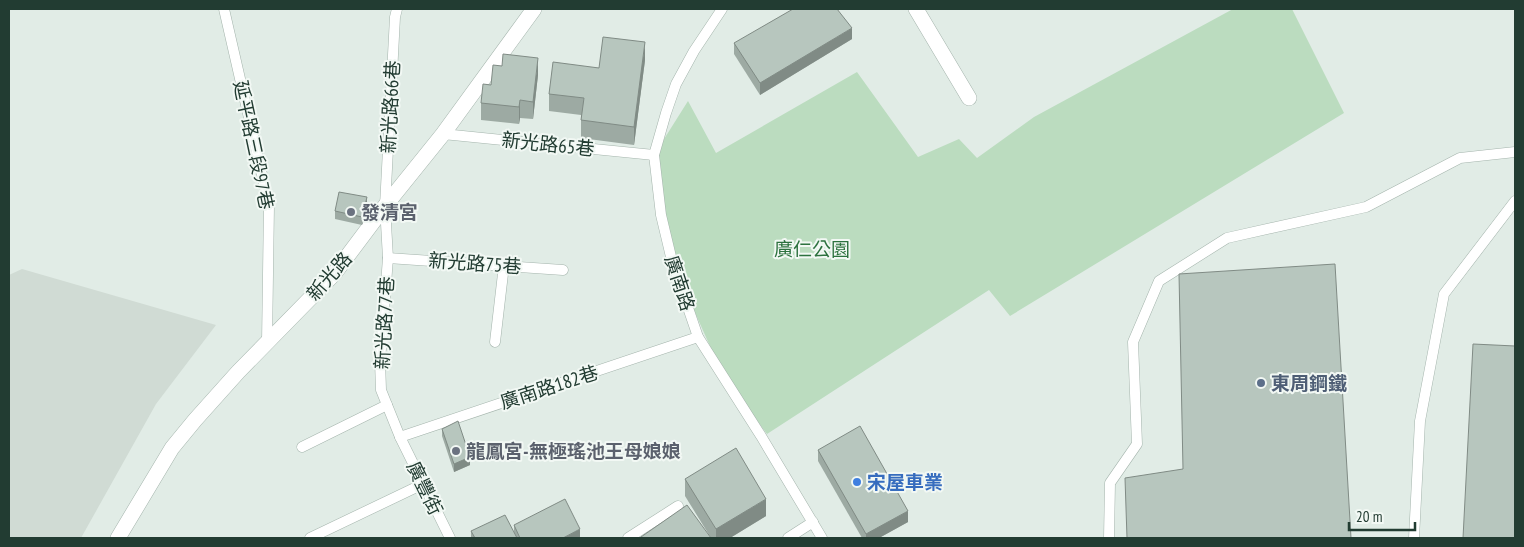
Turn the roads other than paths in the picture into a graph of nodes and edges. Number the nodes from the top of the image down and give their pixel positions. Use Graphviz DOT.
graph roads {
  1 [pos="224,9"];
  2 [pos="397,9"];
  3 [pos="534,9"];
  4 [pos="722,9"];
  5 [pos="916,9"];
  6 [pos="969,98"];
  7 [pos="443,134"];
  8 [pos="1515,152"];
  9 [pos="654,155"];
  10 [pos="1515,201"];
  11 [pos="385,206"];
  12 [pos="388,258"];
  13 [pos="504,265"];
  14 [pos="563,270"];
  15 [pos="698,337"];
  16 [pos="495,342"];
  17 [pos="267,343"];
  18 [pos="387,405"];
  19 [pos="400,436"];
  20 [pos="302,447"];
  21 [pos="422,484"];
  22 [pos="678,506"];
  23 [pos="813,522"];
  24 [pos="118,538"];
  25 [pos="310,538"];
  26 [pos="450,538"];
  27 [pos="628,538"];
  28 [pos="788,538"];
  29 [pos="822,538"];
  30 [pos="1109,538"];
  31 [pos="1414,538"];
  1 -- 17 [label="lane, 延平路三段97巷"];
  2 -- 11 [label="lane, 新光路66巷"];
  3 -- 7 [label="street, 新光路"];
  4 -- 9 [label="lane, 廣南路"];
  5 -- 6 [label="street"];
  7 -- 9 [label="lane, 新光路65巷"];
  7 -- 11 [label="street, 新光路"];
  8 -- 30 [label="lane"];
  9 -- 15 [label="lane, 廣南路"];
  10 -- 31 [label="lane"];
  11 -- 12 [label="lane, 新光路77巷"];
  11 -- 17 [label="street, 新光路"];
  12 -- 13 [label="lane, 新光路75巷"];
  12 -- 18 [label="lane, 新光路77巷"];
  13 -- 14 [label="lane, 新光路75巷"];
  13 -- 16 [label="lane"];
  15 -- 19 [label="lane, 廣南路182巷"];
  15 -- 23 [label="lane, 廣南路"];
  17 -- 24 [label="street, 新光路"];
  18 -- 19 [label="lane, 新光路77巷"];
  18 -- 20 [label="lane"];
  19 -- 21 [label="lane, 廣豐街"];
  21 -- 25 [label="lane"];
  21 -- 26 [label="lane, 廣豐街"];
  22 -- 27 [label="lane"];
  23 -- 28 [label="lane"];
  23 -- 29 [label="lane, 廣南路"];
}
